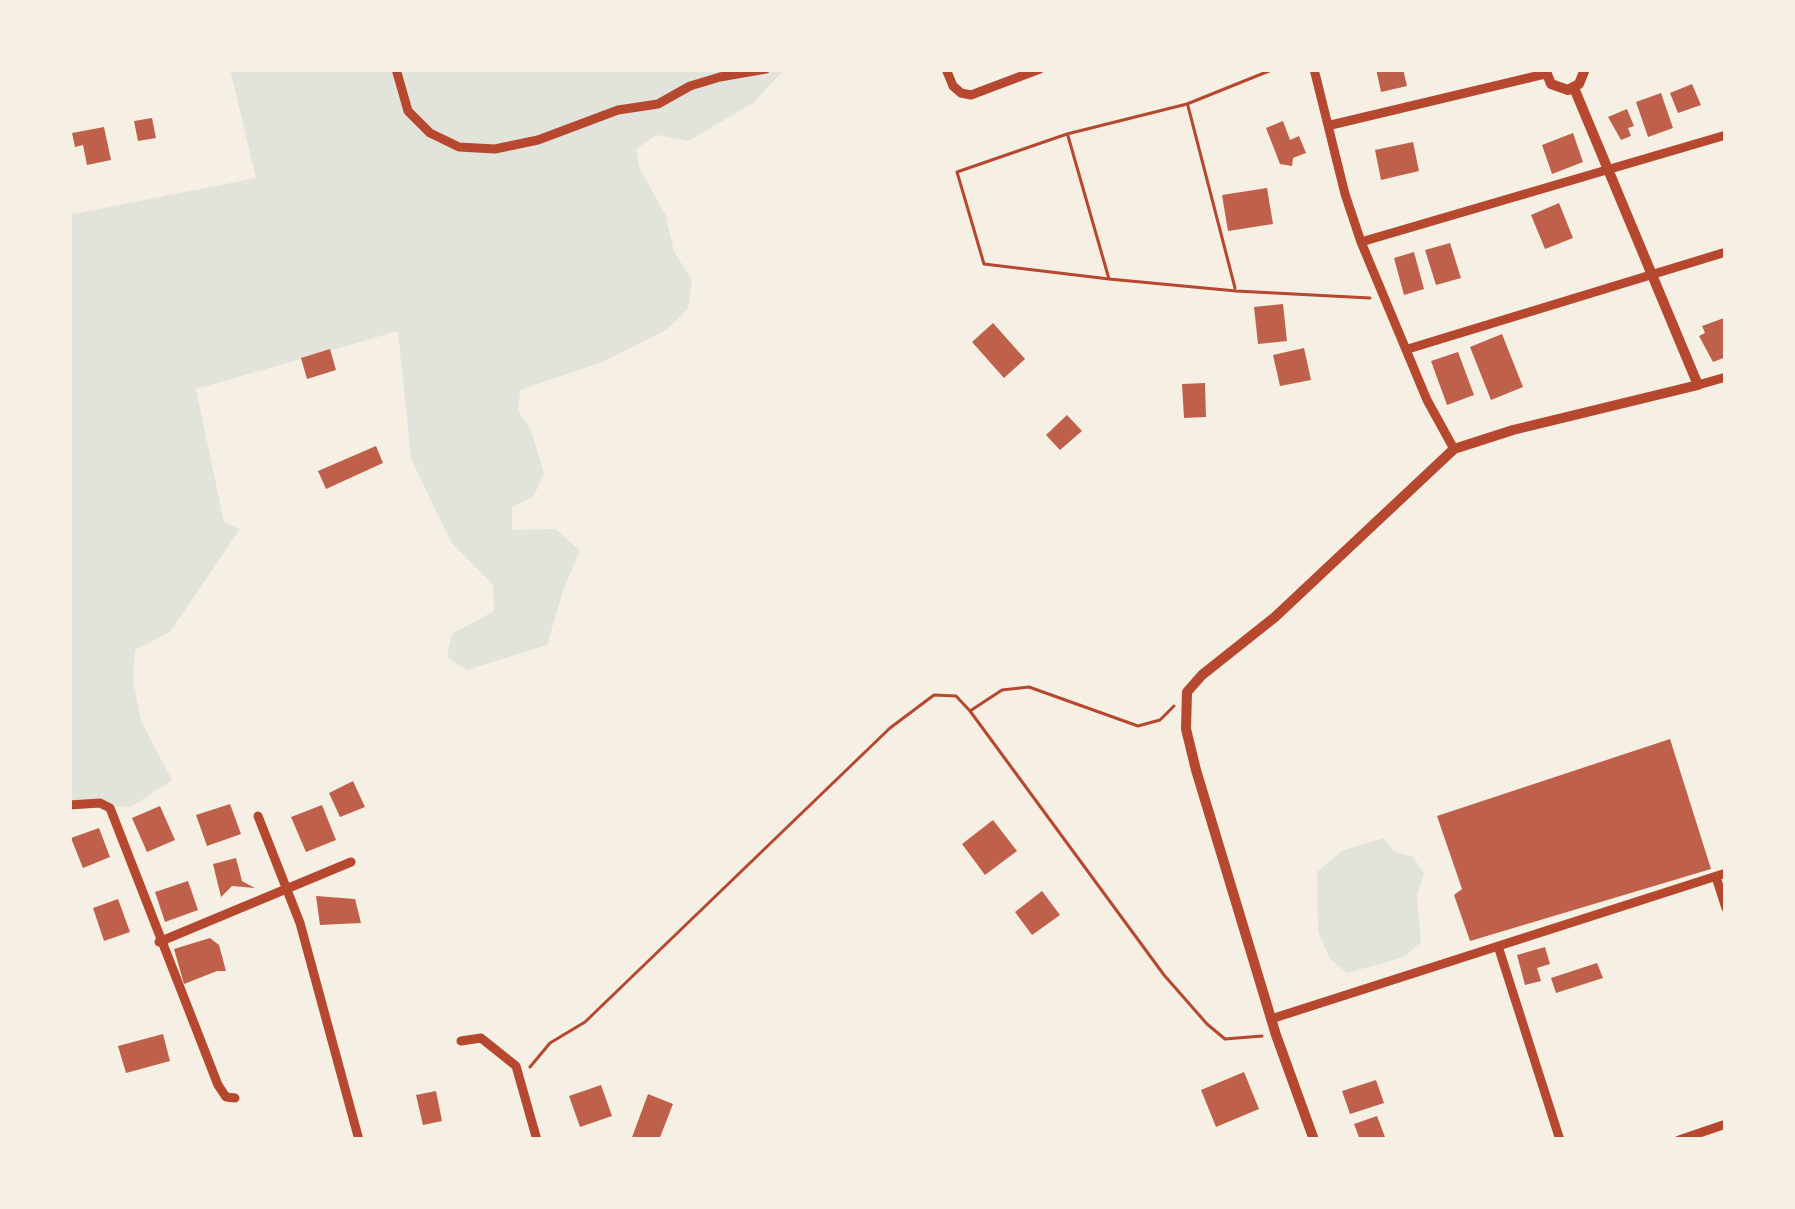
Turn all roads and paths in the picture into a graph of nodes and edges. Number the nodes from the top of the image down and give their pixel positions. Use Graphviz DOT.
graph roads {
  1 [pos="396,69"];
  2 [pos="766,69"];
  3 [pos="946,69"];
  4 [pos="1040,69"];
  5 [pos="1274,69"];
  6 [pos="1314,69"];
  7 [pos="1585,69"];
  8 [pos="1545,71"];
  9 [pos="1574,88"];
  10 [pos="1187,104"];
  11 [pos="1330,124"];
  12 [pos="1067,134"];
  13 [pos="1726,135"];
  14 [pos="1610,170"];
  15 [pos="1361,242"];
  16 [pos="1726,252"];
  17 [pos="1653,273"];
  18 [pos="1109,279"];
  19 [pos="1236,291"];
  20 [pos="1385,299"];
  21 [pos="1408,349"];
  22 [pos="1726,377"];
  23 [pos="1698,385"];
  24 [pos="1454,449"];
  25 [pos="1188,692"];
  26 [pos="970,711"];
  27 [pos="69,805"];
  28 [pos="258,816"];
  29 [pos="352,862"];
  30 [pos="1721,875"];
  31 [pos="287,886"];
  32 [pos="1726,908"];
  33 [pos="159,941"];
  34 [pos="1498,946"];
  35 [pos="1271,1018"];
  36 [pos="1276,1034"];
  37 [pos="461,1041"];
  38 [pos="520,1077"];
  39 [pos="235,1098"];
  40 [pos="1726,1124"];
  41 [pos="359,1140"];
  42 [pos="537,1140"];
  43 [pos="1314,1140"];
  44 [pos="1560,1140"];
  45 [pos="1679,1140"];
  1 -- 2 [label="street"];
  3 -- 4 [label="street"];
  5 -- 10 [label="path"];
  6 -- 11 [label="street"];
  7 -- 9 [label="street"];
  8 -- 9 [label="street"];
  8 -- 11 [label="street"];
  9 -- 14 [label="street"];
  10 -- 12 [label="path"];
  10 -- 19 [label="path"];
  11 -- 15 [label="street"];
  12 -- 18 [label="path"];
  12 -- 18 [label="path"];
  13 -- 14 [label="street"];
  14 -- 15 [label="street"];
  14 -- 17 [label="street"];
  15 -- 20 [label="street"];
  16 -- 17 [label="street"];
  17 -- 21 [label="street"];
  17 -- 23 [label="street"];
  18 -- 19 [label="path"];
  19 -- 20 [label="path"];
  20 -- 21 [label="street"];
  21 -- 24 [label="street"];
  22 -- 23 [label="street"];
  23 -- 24 [label="street"];
  24 -- 25 [label="street"];
  25 -- 26 [label="path"];
  25 -- 35 [label="street"];
  26 -- 36 [label="path"];
  26 -- 38 [label="path"];
  27 -- 33 [label="street"];
  28 -- 31 [label="street"];
  29 -- 31 [label="street"];
  30 -- 32 [label="street"];
  30 -- 34 [label="street"];
  31 -- 33 [label="street"];
  31 -- 41 [label="street"];
  33 -- 39 [label="street"];
  34 -- 35 [label="street"];
  34 -- 44 [label="street"];
  35 -- 36 [label="street"];
  36 -- 43 [label="street"];
  37 -- 38 [label="street"];
  38 -- 42 [label="street"];
  40 -- 45 [label="street"];
}
